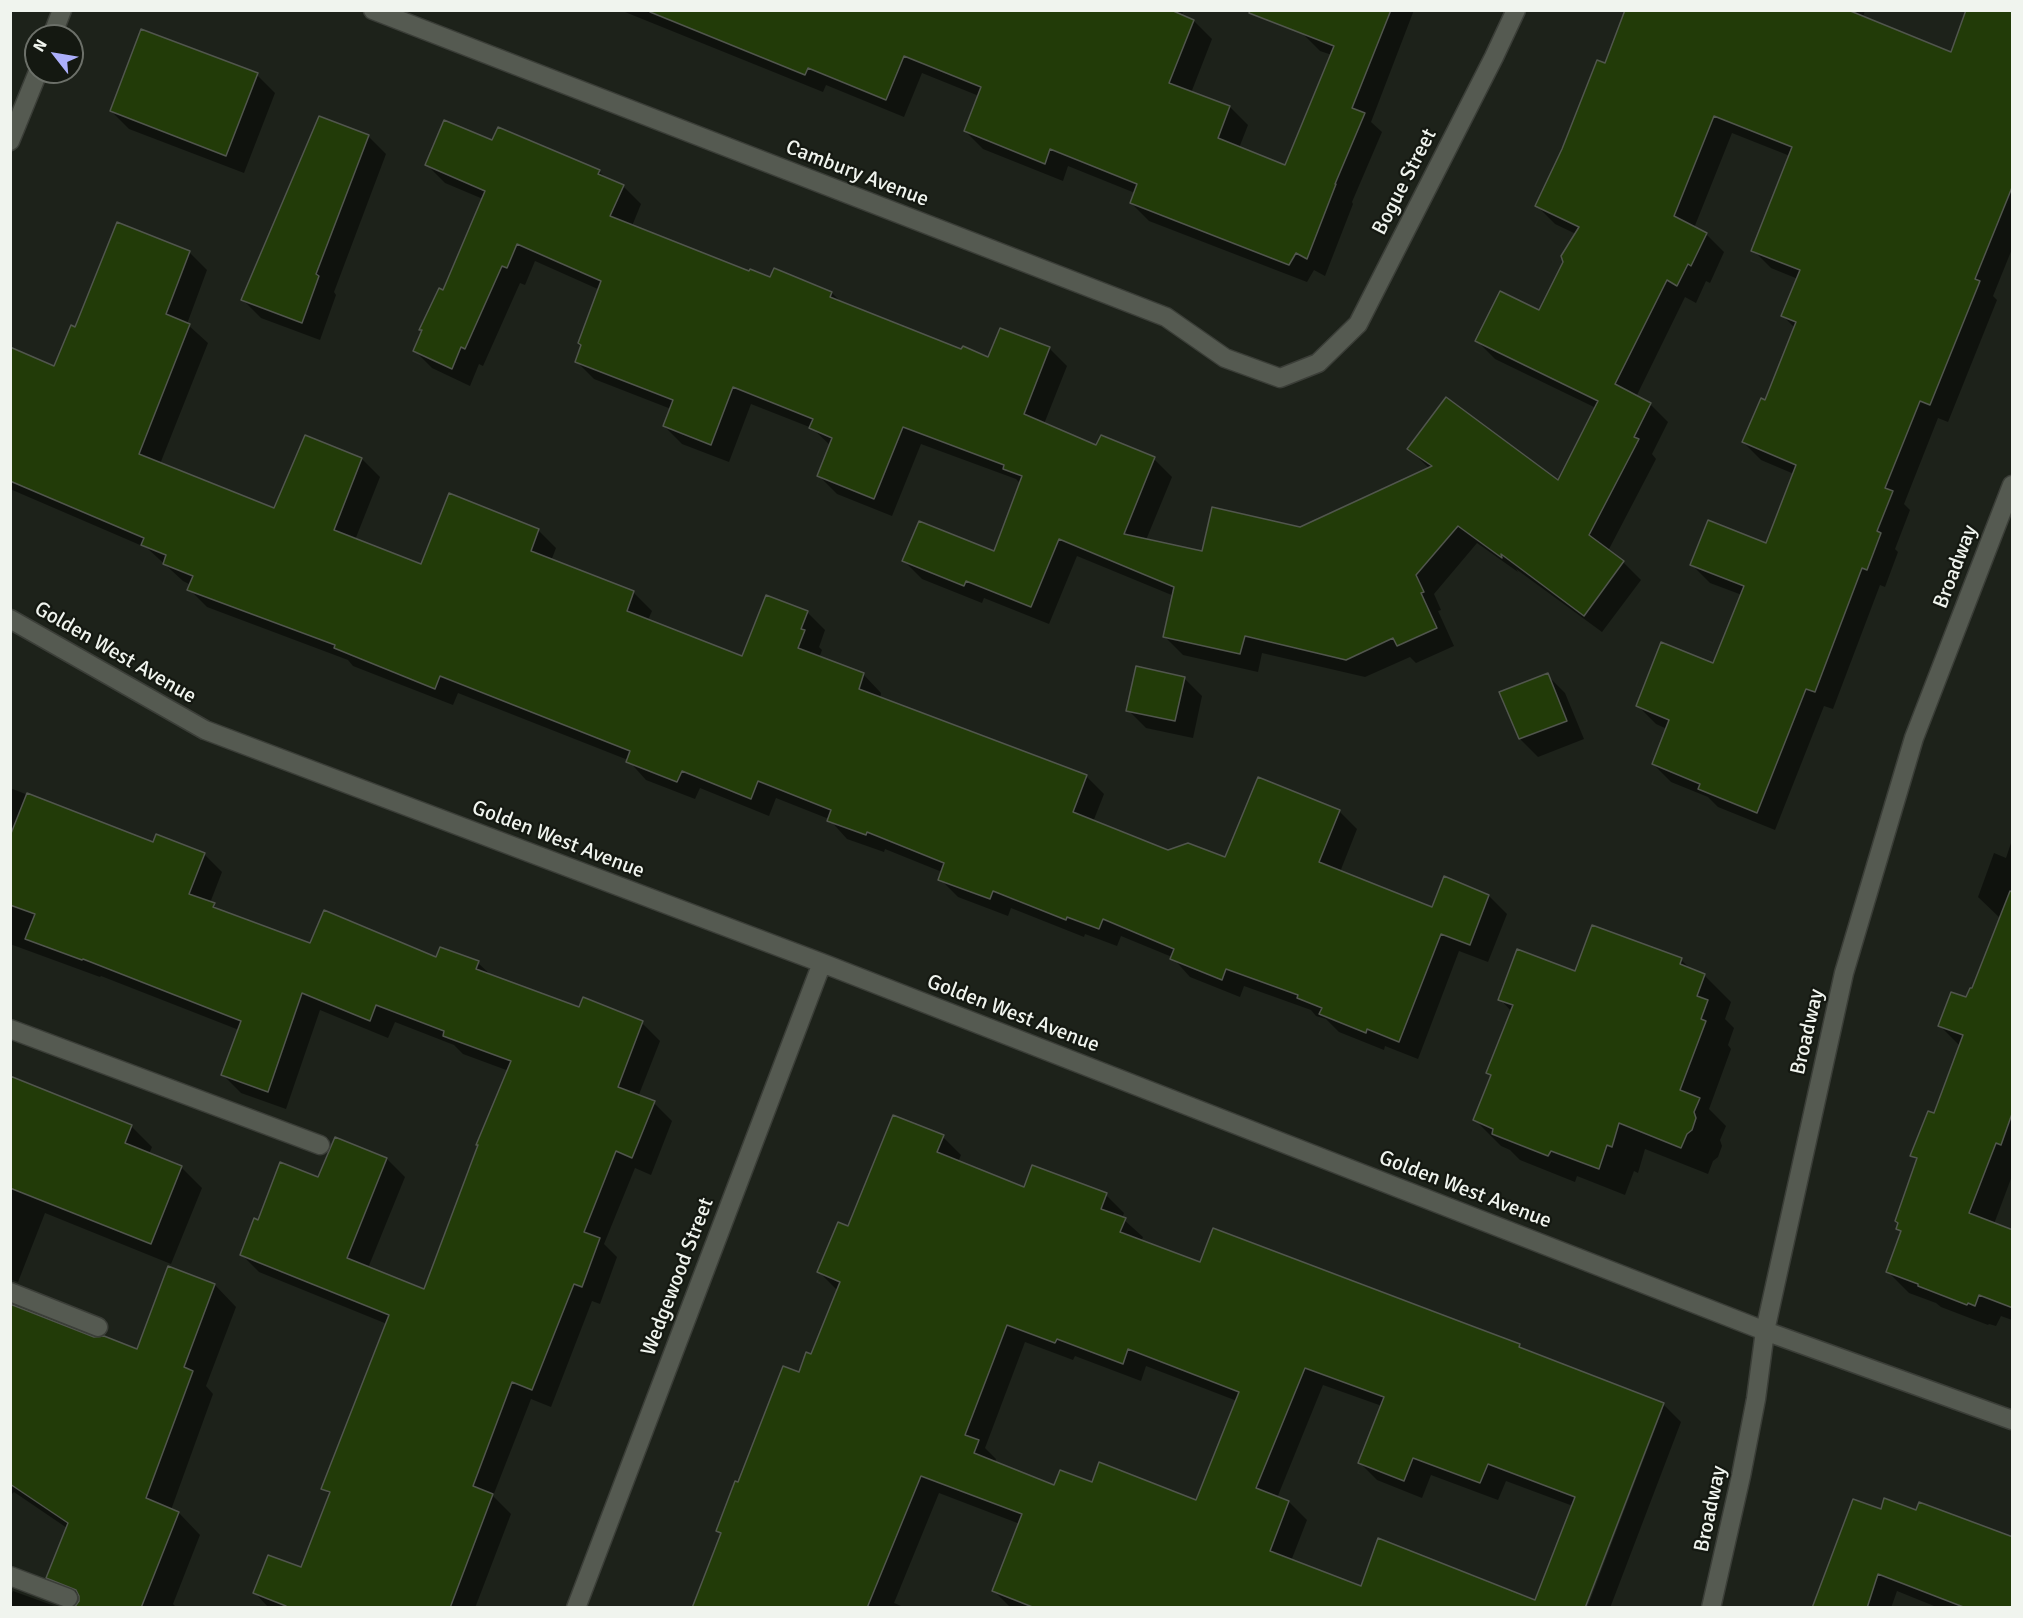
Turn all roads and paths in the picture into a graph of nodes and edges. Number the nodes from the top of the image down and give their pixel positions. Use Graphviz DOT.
graph roads {
  1 [pos="373,10"];
  2 [pos="1516,10"];
  3 [pos="33,84"];
  4 [pos="10,141"];
  5 [pos="1318,363"];
  6 [pos="2013,485"];
  7 [pos="10,619"];
  8 [pos="822,963"];
  9 [pos="10,1029"];
  10 [pos="320,1145"];
  11 [pos="10,1292"];
  12 [pos="98,1327"];
  13 [pos="1765,1331"];
  14 [pos="2013,1420"];
  15 [pos="10,1576"];
  16 [pos="68,1598"];
  17 [pos="576,1608"];
  18 [pos="1711,1608"];
  1 -- 5 [label="street, Cambury Avenue"];
  2 -- 5 [label="street, Bogue Street"];
  3 -- 4 [label="street"];
  6 -- 13 [label="street, Broadway"];
  7 -- 8 [label="street, Golden West Avenue"];
  8 -- 13 [label="street, Golden West Avenue"];
  8 -- 17 [label="street, Wedgewood Street"];
  9 -- 10 [label="street"];
  11 -- 12 [label="street"];
  13 -- 14 [label="street, Golden West Avenue"];
  13 -- 18 [label="street, Broadway"];
  15 -- 16 [label="street"];
}
